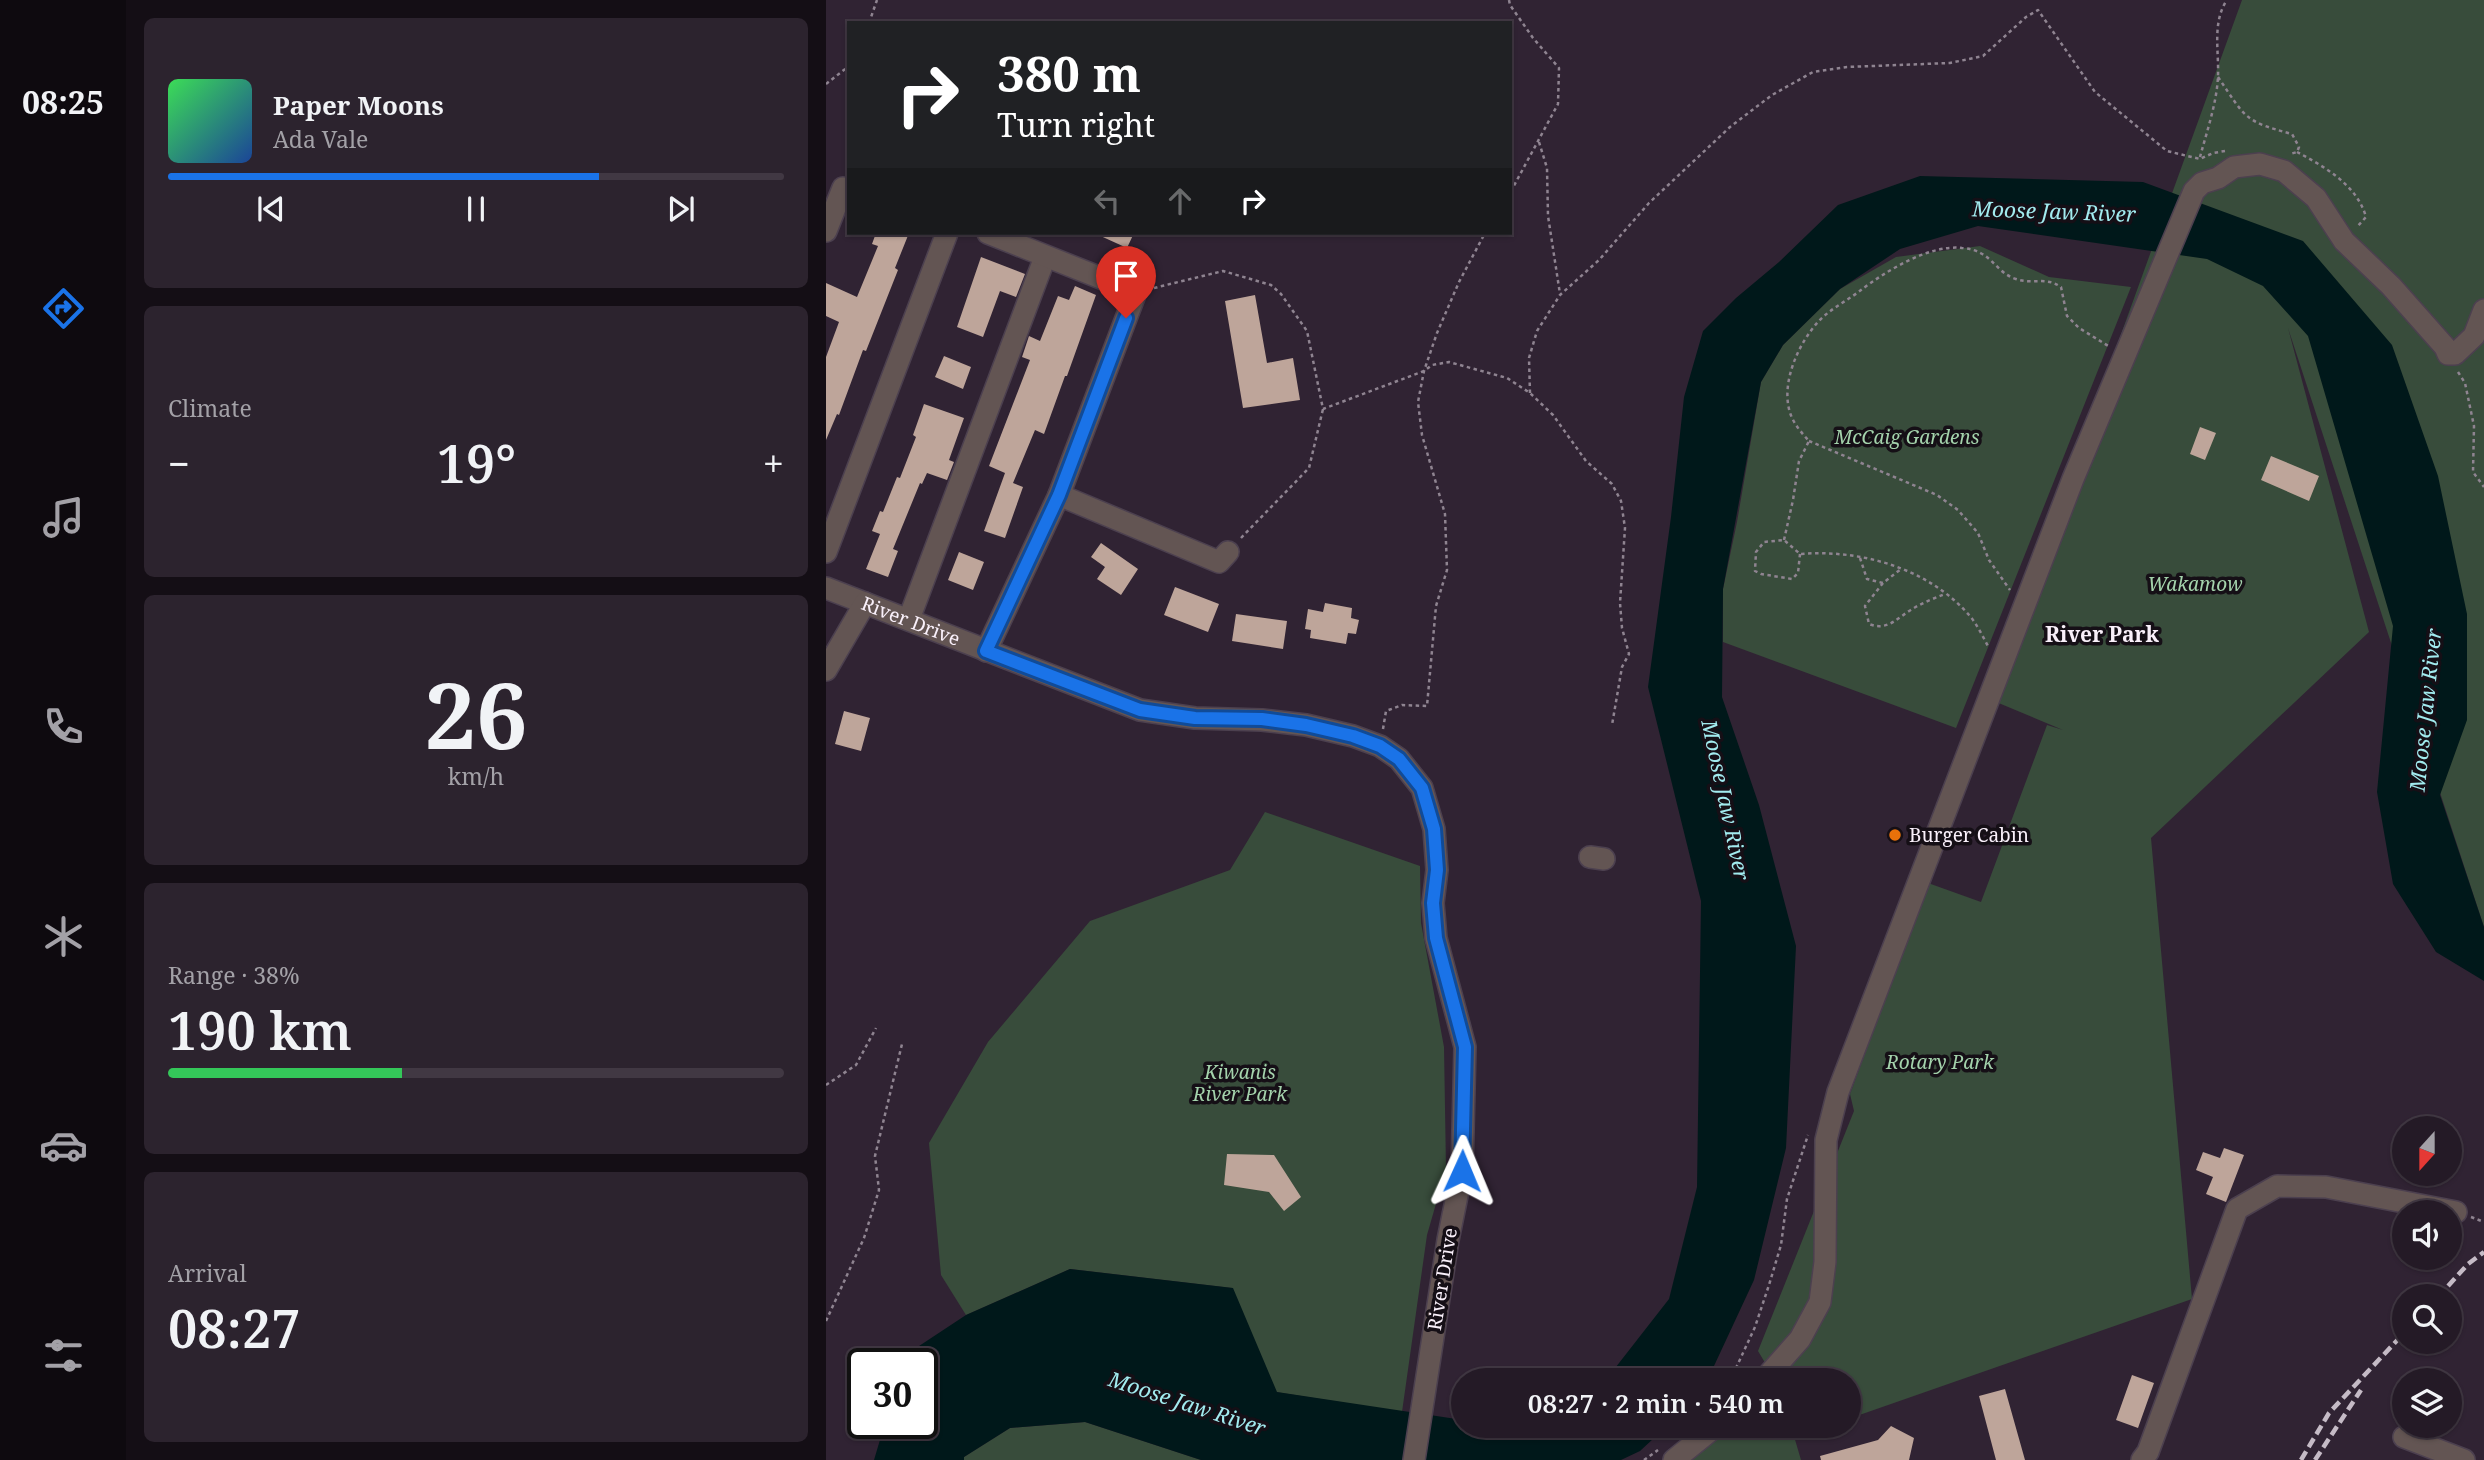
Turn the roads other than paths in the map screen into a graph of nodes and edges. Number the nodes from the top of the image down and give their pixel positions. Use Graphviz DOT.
graph roads {
  1 [pos="846,189"];
  2 [pos="826,231"];
  3 [pos="946,235"];
  4 [pos="993,235"];
  5 [pos="1045,257"];
  6 [pos="2484,310"];
  7 [pos="1059,495"];
  8 [pos="826,552"];
  9 [pos="1228,552"];
  10 [pos="826,588"];
  11 [pos="865,603"];
  12 [pos="909,619"];
  13 [pos="986,651"];
  14 [pos="826,670"];
  15 [pos="2394,1200"];
  16 [pos="1774,1368"];
  17 [pos="1701,1438"];
  18 [pos="2407,1438"];
  19 [pos="1414,1460"];
  20 [pos="1674,1460"];
  21 [pos="2142,1460"];
  22 [pos="2464,1460"];
  1 -- 2 [label="street"];
  3 -- 8 [label="street"];
  4 -- 5 [label="street"];
  5 -- 7 [label="street"];
  5 -- 12 [label="street"];
  6 -- 16 [label="street"];
  7 -- 9 [label="street"];
  7 -- 13 [label="street"];
  10 -- 11 [label="street, River Drive"];
  11 -- 12 [label="street, River Drive"];
  11 -- 14 [label="street"];
  12 -- 13 [label="street, River Drive"];
  13 -- 19 [label="street, River Drive"];
  15 -- 21 [label="street"];
  17 -- 20 [label="street"];
  18 -- 22 [label="street"];
}
